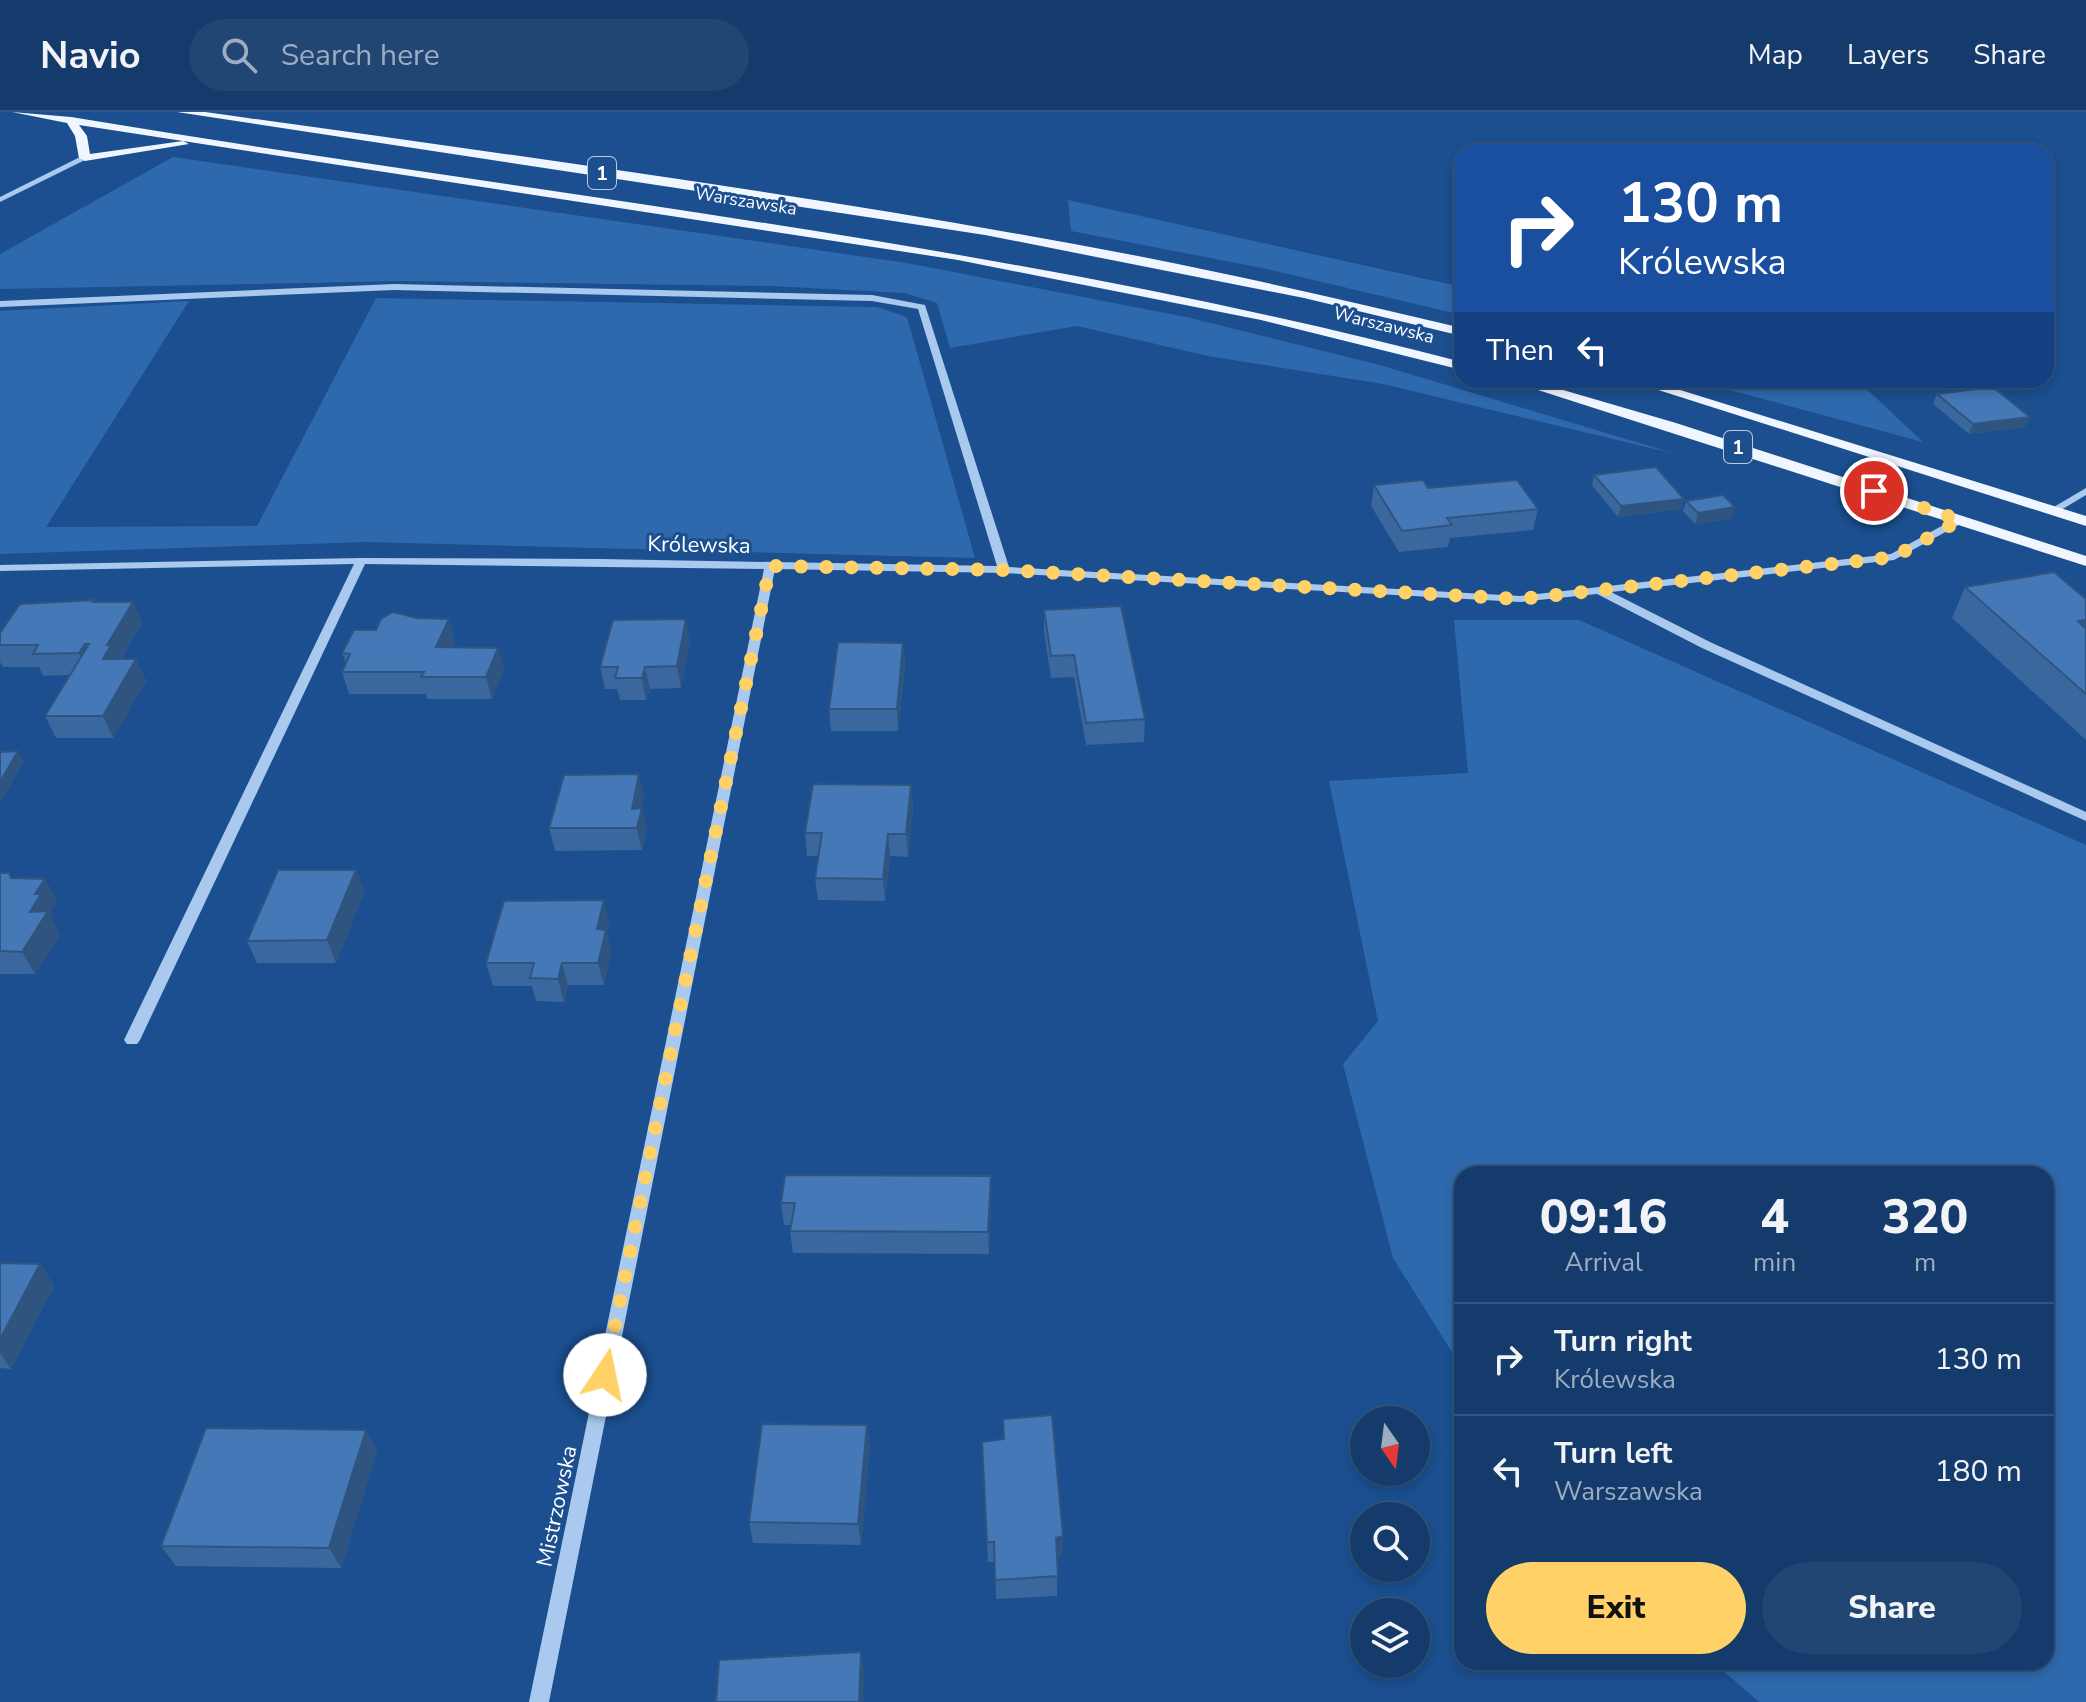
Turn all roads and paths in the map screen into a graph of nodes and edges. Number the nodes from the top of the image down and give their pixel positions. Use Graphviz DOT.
graph roads {
  1 [pos="17,112"];
  2 [pos="182,112"];
  3 [pos="71,120"];
  4 [pos="209,140"];
  5 [pos="85,158"];
  6 [pos="0,200"];
  7 [pos="0,304"];
  8 [pos="1454,330"];
  9 [pos="1454,364"];
  10 [pos="1541,388"];
  11 [pos="1660,388"];
  12 [pos="2086,491"];
  13 [pos="2052,511"];
  14 [pos="1960,520"];
  15 [pos="2086,521"];
  16 [pos="361,561"];
  17 [pos="2086,561"];
  18 [pos="770,566"];
  19 [pos="0,568"];
  20 [pos="1004,570"];
  21 [pos="1597,590"];
  22 [pos="2086,817"];
  23 [pos="132,1040"];
  24 [pos="539,1702"];
  1 -- 3 [label="main road, Warszawska / 1"];
  2 -- 8 [label="main road, Warszawska / 1"];
  3 -- 4 [label="main road, Warszawska / 1"];
  3 -- 5 [label="main road"];
  4 -- 5 [label="main road"];
  4 -- 9 [label="main road, Warszawska / 1"];
  5 -- 6 [label="street"];
  7 -- 20 [label="street"];
  10 -- 14 [label="main road, 1"];
  11 -- 13 [label="main road, 1"];
  12 -- 13 [label="street"];
  13 -- 15 [label="main road, 1"];
  14 -- 17 [label="main road, 1"];
  14 -- 21 [label="street, Królewska"];
  16 -- 18 [label="street, Królewska"];
  16 -- 19 [label="street, Królewska"];
  16 -- 23 [label="street"];
  18 -- 20 [label="street, Królewska"];
  18 -- 24 [label="street, Mistrzowska"];
  20 -- 21 [label="street, Królewska"];
  21 -- 22 [label="street"];
}
